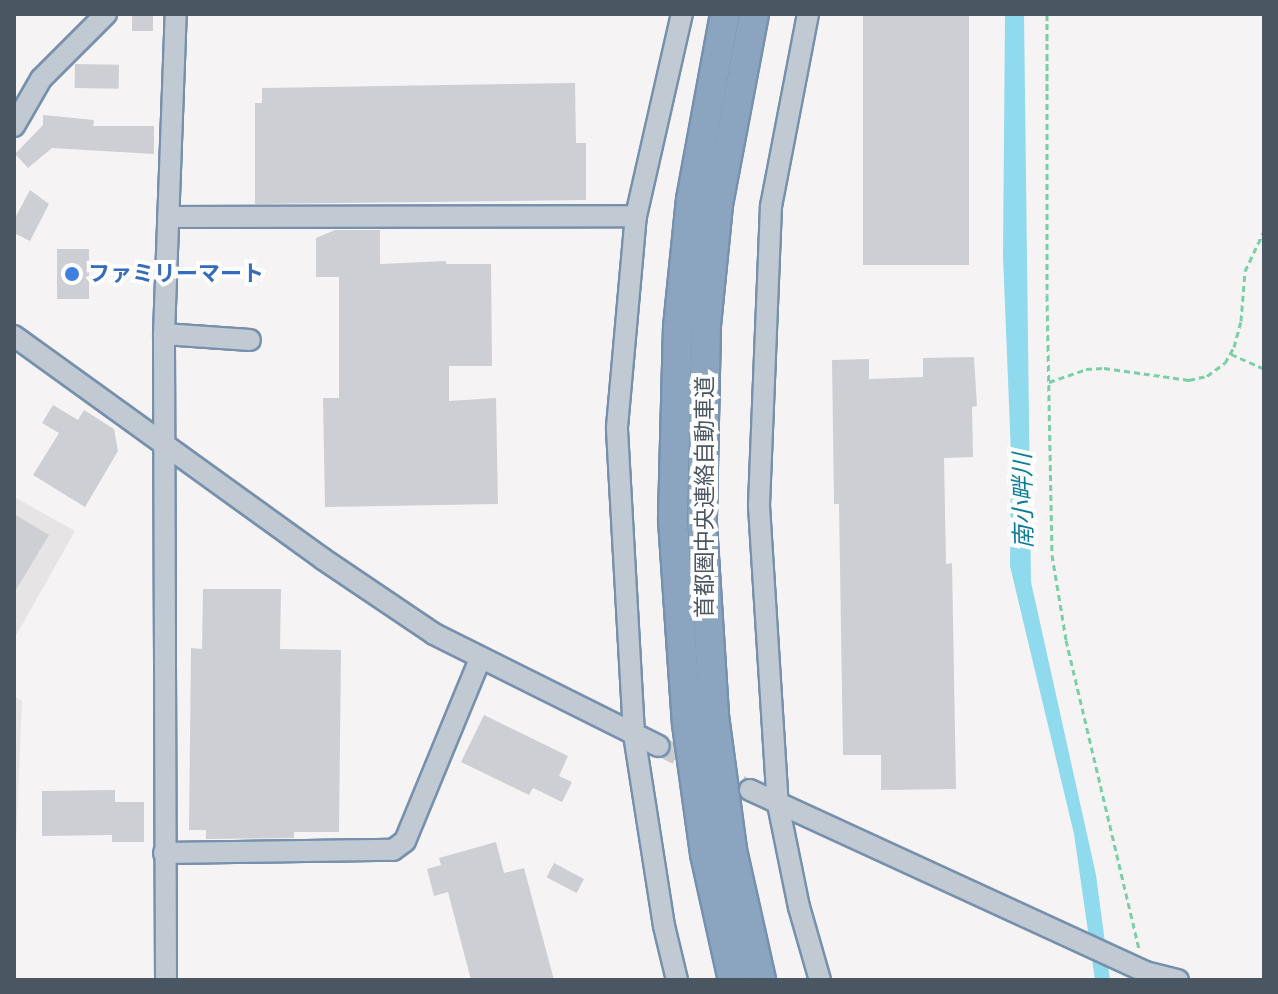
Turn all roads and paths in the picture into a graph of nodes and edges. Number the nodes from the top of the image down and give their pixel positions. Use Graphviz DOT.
graph roads {
  1 [pos="106,14"];
  2 [pos="176,14"];
  3 [pos="682,14"];
  4 [pos="725,14"];
  5 [pos="754,14"];
  6 [pos="808,14"];
  7 [pos="1047,14"];
  8 [pos="14,126"];
  9 [pos="636,216"];
  10 [pos="168,217"];
  11 [pos="1264,231"];
  12 [pos="164,334"];
  13 [pos="14,336"];
  14 [pos="250,340"];
  15 [pos="1231,354"];
  16 [pos="1264,369"];
  17 [pos="1049,382"];
  18 [pos="165,443"];
  19 [pos="480,659"];
  20 [pos="634,734"];
  21 [pos="659,746"];
  22 [pos="750,790"];
  23 [pos="778,804"];
  24 [pos="164,853"];
  25 [pos="1144,972"];
  26 [pos="166,980"];
  27 [pos="677,980"];
  28 [pos="733,980"];
  29 [pos="761,980"];
  30 [pos="820,980"];
  31 [pos="1178,980"];
  1 -- 8 [label="street"];
  2 -- 10 [label="street"];
  3 -- 9 [label="street"];
  4 -- 28 [label="highway, 首都圏中央連絡自動車道"];
  5 -- 29 [label="highway, 首都圏中央連絡自動車道"];
  6 -- 23 [label="street"];
  7 -- 17 [label="path"];
  9 -- 10 [label="street"];
  9 -- 20 [label="street"];
  10 -- 12 [label="street"];
  11 -- 15 [label="path"];
  12 -- 14 [label="street"];
  12 -- 18 [label="street"];
  13 -- 18 [label="street"];
  15 -- 16 [label="path"];
  15 -- 17 [label="path"];
  17 -- 25 [label="path"];
  18 -- 19 [label="street"];
  18 -- 24 [label="street"];
  19 -- 20 [label="street"];
  19 -- 24 [label="street"];
  20 -- 21 [label="street"];
  20 -- 27 [label="street"];
  22 -- 23 [label="street"];
  23 -- 25 [label="street"];
  23 -- 30 [label="street"];
  24 -- 26 [label="street"];
  25 -- 31 [label="street"];
}
